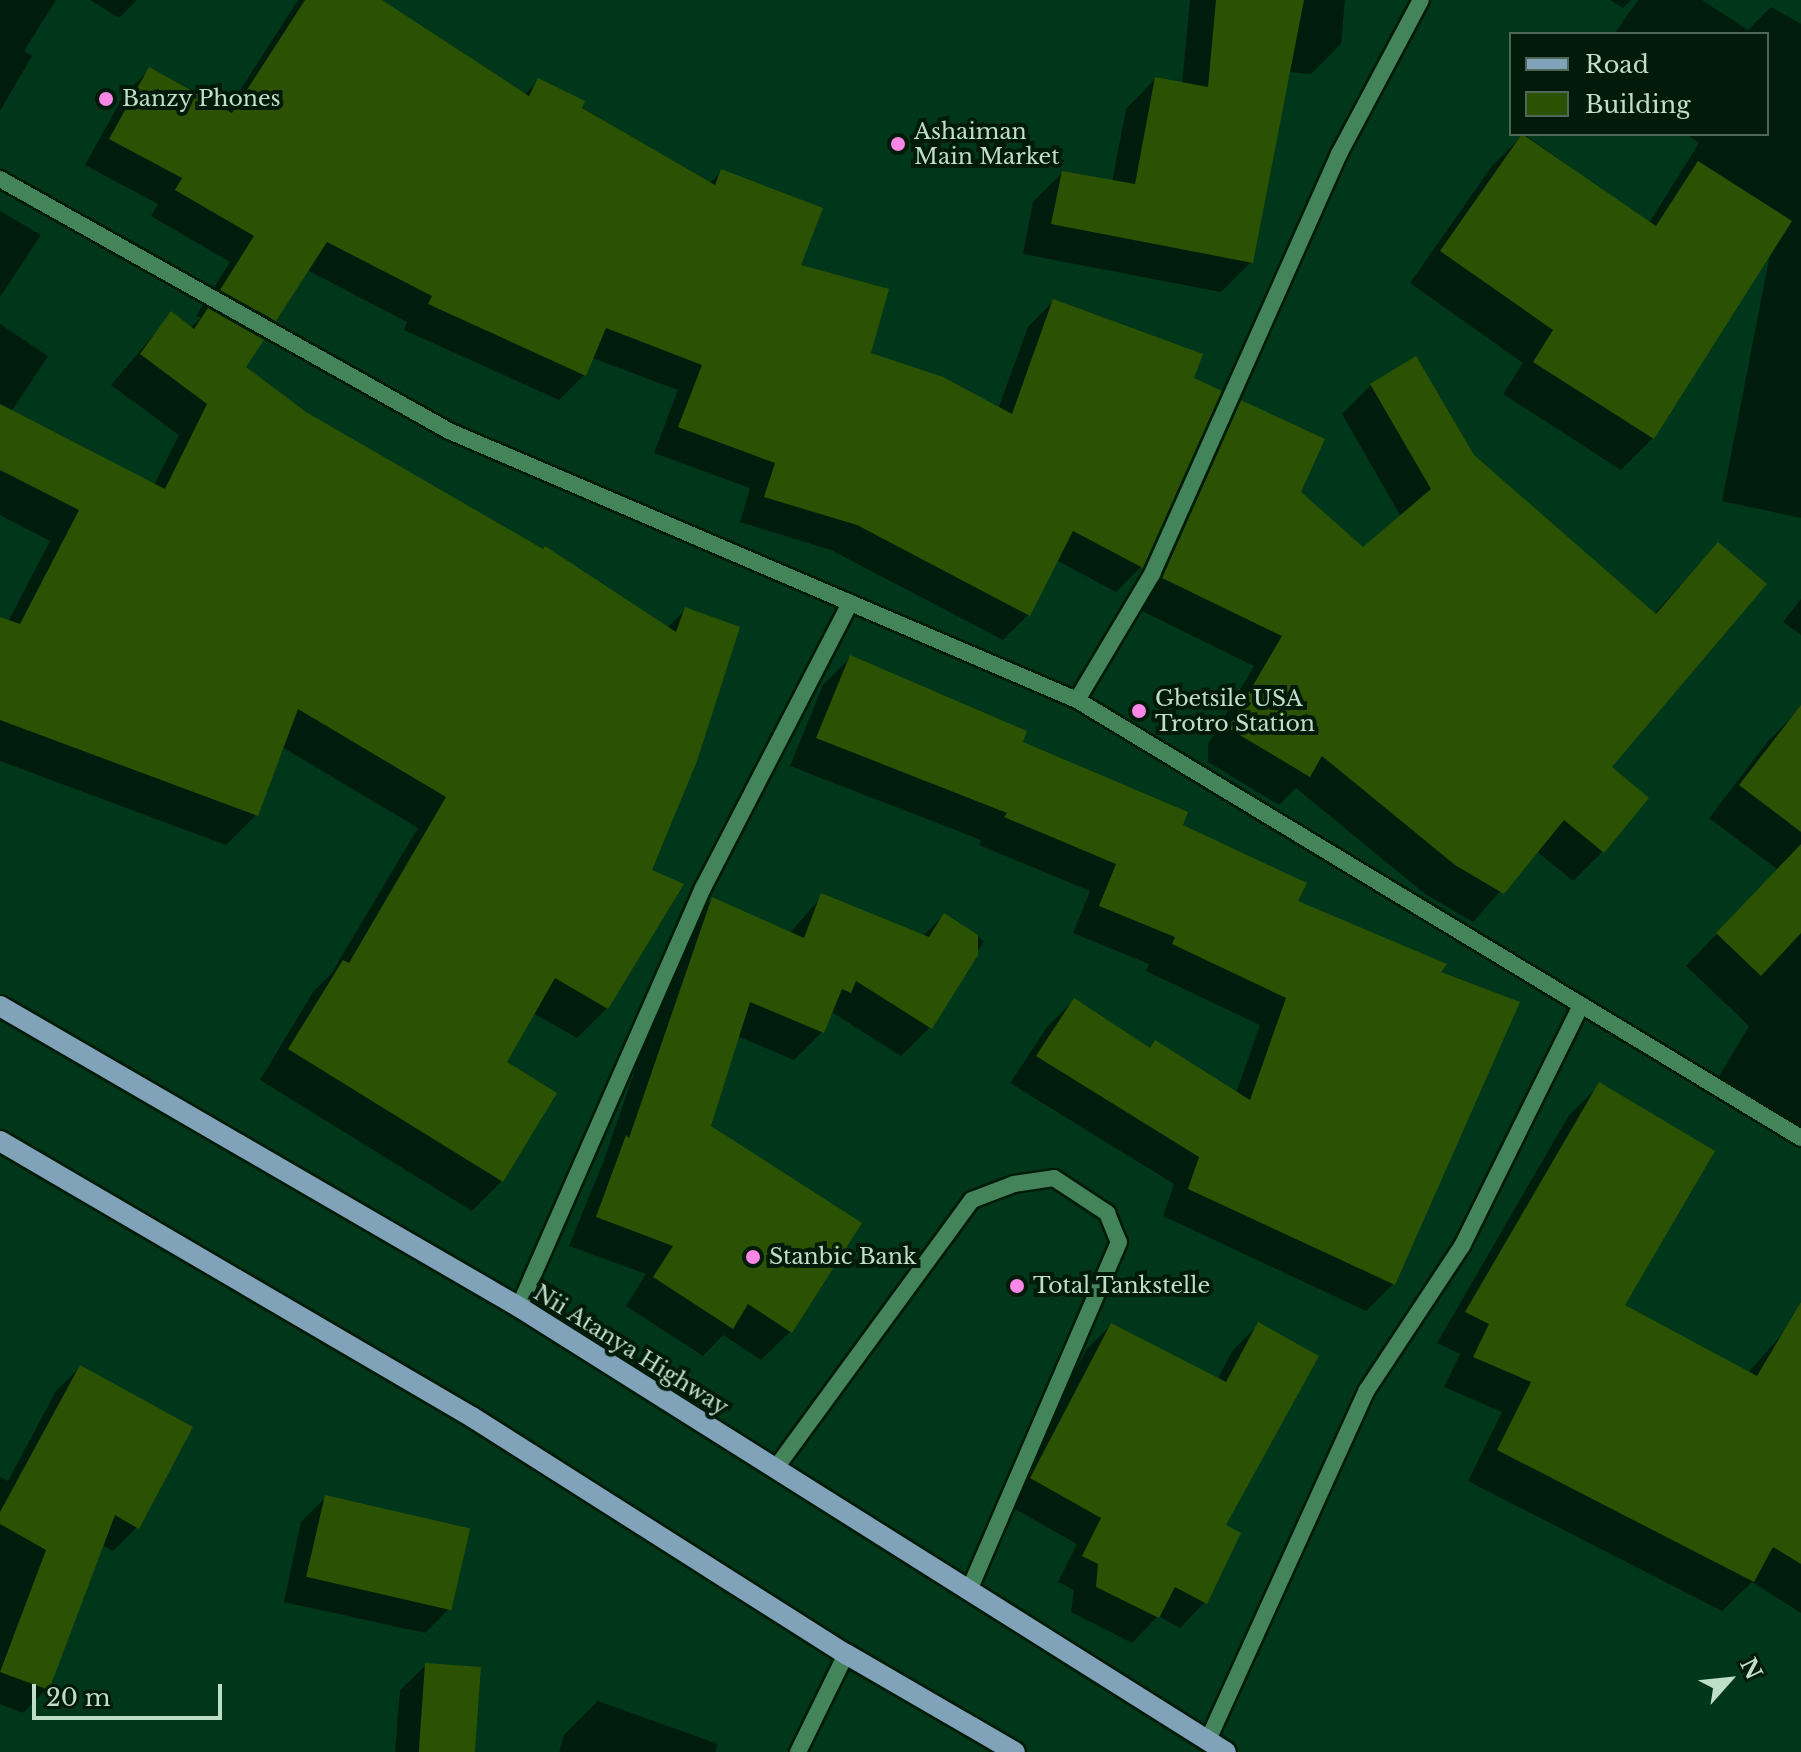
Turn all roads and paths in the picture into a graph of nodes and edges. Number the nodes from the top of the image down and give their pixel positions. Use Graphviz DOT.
graph roads {
  1 [pos="1421,0"];
  2 [pos="0,179"];
  3 [pos="850,603"];
  4 [pos="1077,700"];
  5 [pos="1581,1005"];
  6 [pos="0,1006"];
  7 [pos="1801,1138"];
  8 [pos="0,1141"];
  9 [pos="519,1307"];
  10 [pos="775,1469"];
  11 [pos="969,1591"];
  12 [pos="846,1654"];
  13 [pos="1208,1740"];
  14 [pos="798,1752"];
  15 [pos="1015,1752"];
  16 [pos="1226,1752"];
  1 -- 4 [label="street"];
  2 -- 3 [label="street"];
  3 -- 4 [label="street"];
  3 -- 9 [label="street"];
  4 -- 5 [label="street"];
  5 -- 7 [label="street"];
  5 -- 13 [label="street"];
  6 -- 9 [label="main road, Nii Atanya Highway"];
  8 -- 12 [label="main road"];
  9 -- 10 [label="main road, Nii Atanya Highway"];
  10 -- 11 [label="main road, Nii Atanya Highway"];
  10 -- 11 [label="street"];
  11 -- 13 [label="main road, Nii Atanya Highway"];
  12 -- 14 [label="street"];
  12 -- 15 [label="main road"];
  13 -- 16 [label="main road, Nii Atanya Highway"];
}
